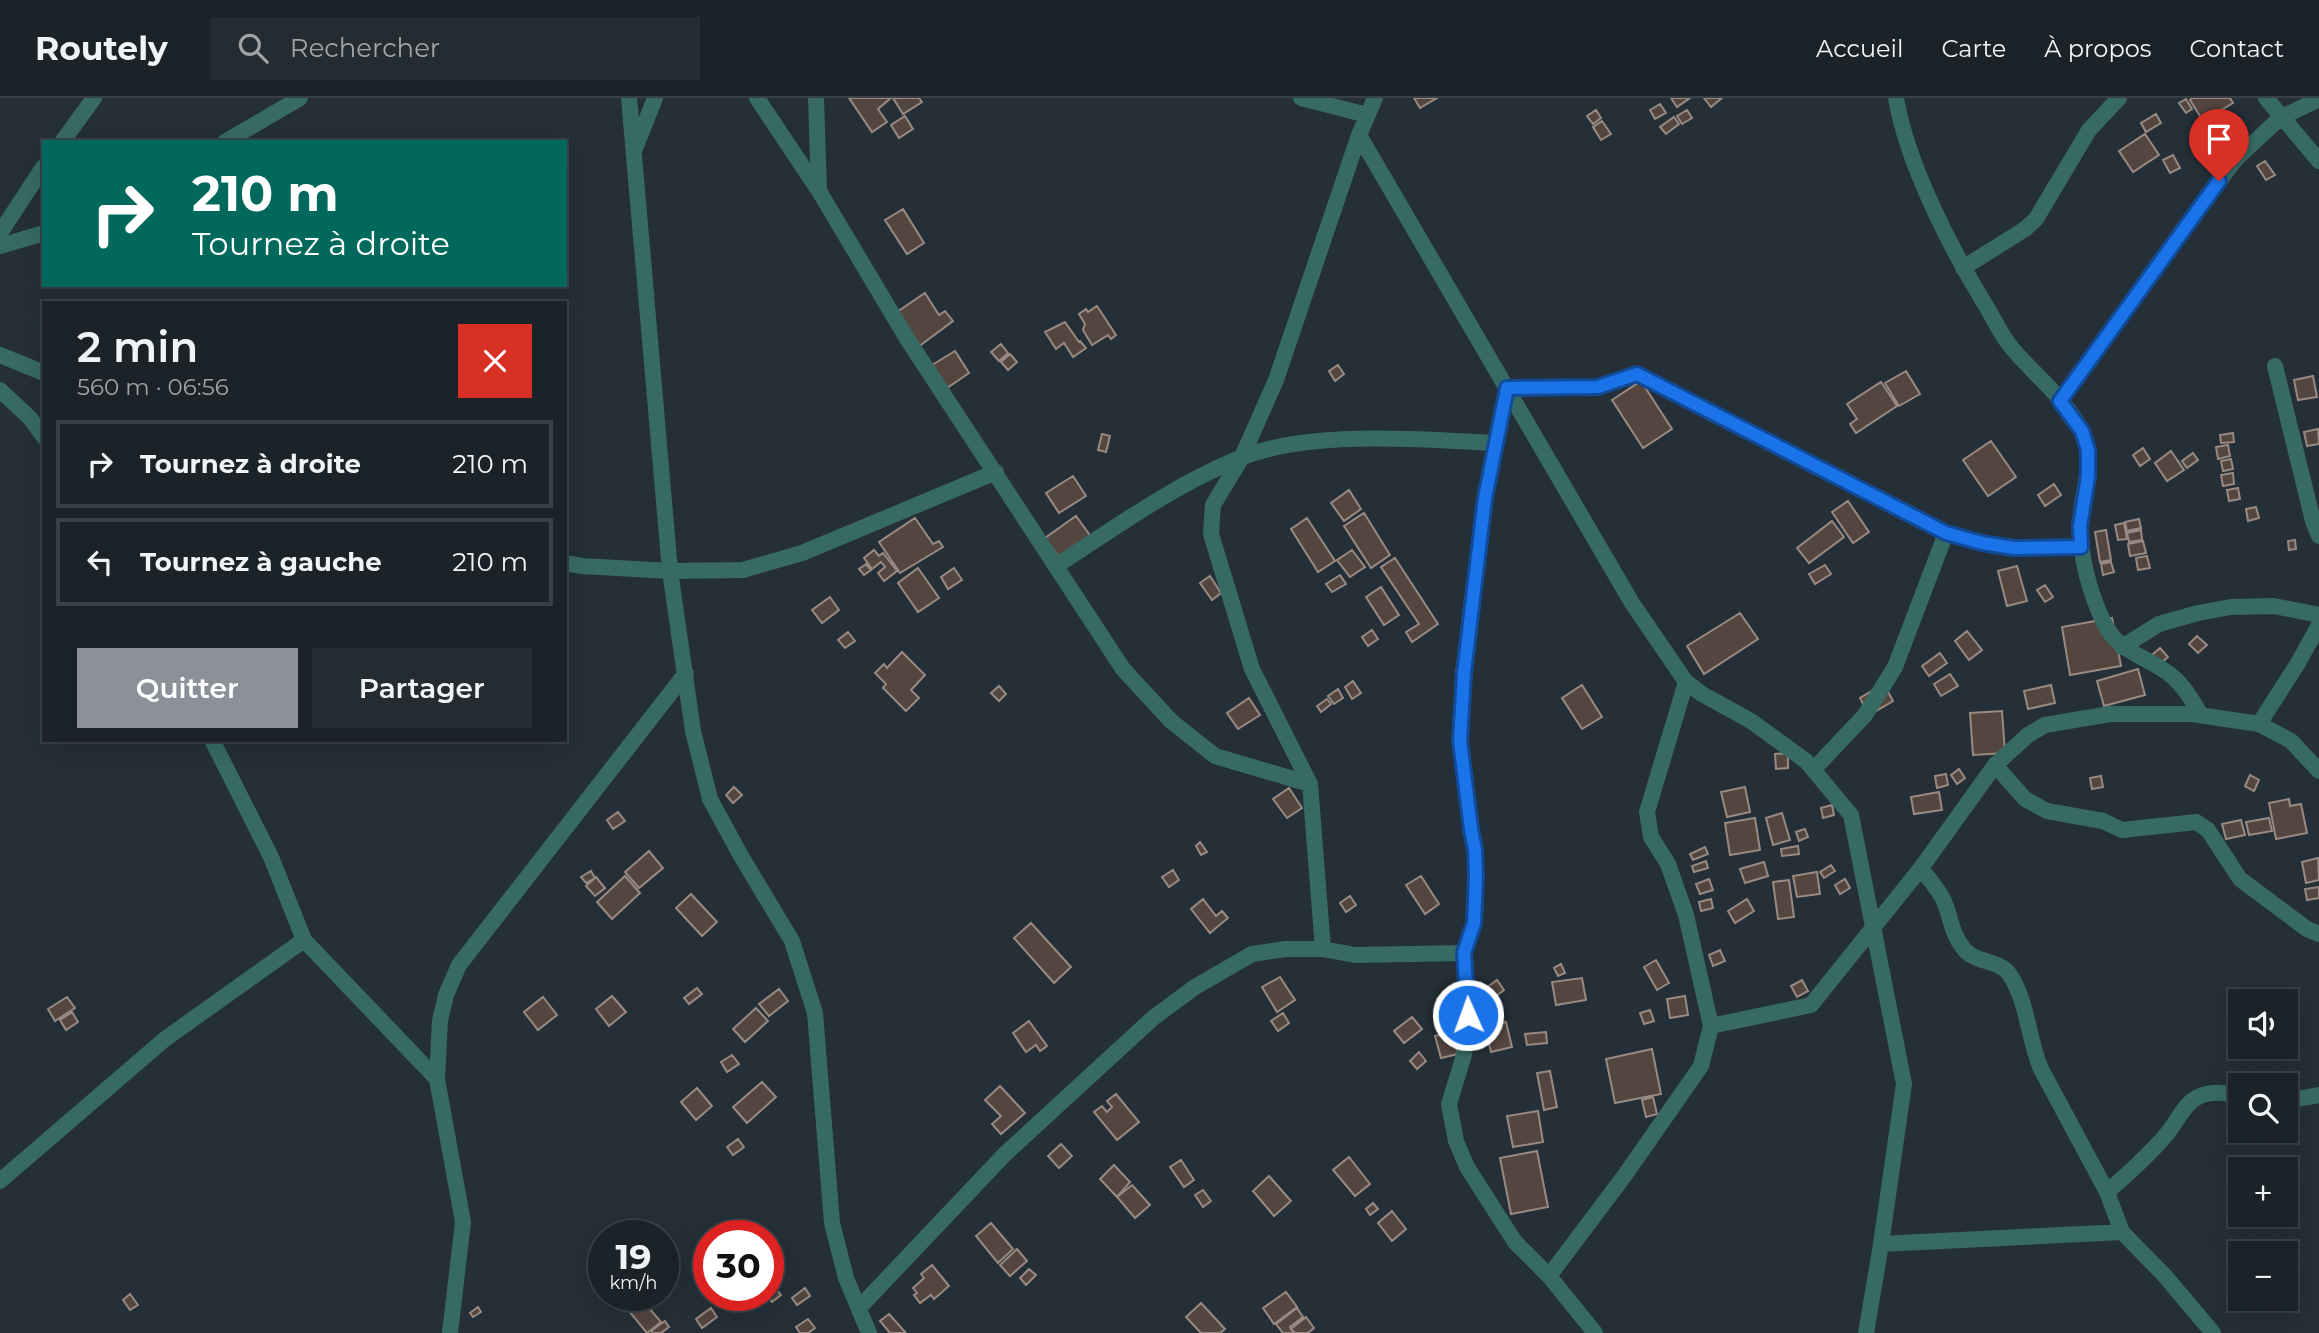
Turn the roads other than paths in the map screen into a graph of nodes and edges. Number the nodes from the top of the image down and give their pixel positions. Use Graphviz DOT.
graph roads {
  1 [pos="94,98"];
  2 [pos="300,98"];
  3 [pos="629,98"];
  4 [pos="655,98"];
  5 [pos="757,98"];
  6 [pos="816,98"];
  7 [pos="1301,98"];
  8 [pos="1375,98"];
  9 [pos="1896,98"];
  10 [pos="2119,98"];
  11 [pos="2266,98"];
  12 [pos="2319,99"];
  13 [pos="1367,115"];
  14 [pos="2280,118"];
  15 [pos="1359,135"];
  16 [pos="63,140"];
  17 [pos="228,140"];
  18 [pos="633,152"];
  19 [pos="2319,161"];
  20 [pos="42,169"];
  21 [pos="820,191"];
  22 [pos="0,233"];
  23 [pos="42,234"];
  24 [pos="0,246"];
  25 [pos="1963,268"];
  26 [pos="0,355"];
  27 [pos="2275,366"];
  28 [pos="42,372"];
  29 [pos="1507,388"];
  30 [pos="0,390"];
  31 [pos="2060,401"];
  32 [pos="42,434"];
  33 [pos="1494,443"];
  34 [pos="1242,457"];
  35 [pos="996,472"];
  36 [pos="1946,533"];
  37 [pos="2319,536"];
  38 [pos="2081,547"];
  39 [pos="567,563"];
  40 [pos="1056,566"];
  41 [pos="670,571"];
  42 [pos="2319,615"];
  43 [pos="2319,625"];
  44 [pos="2122,647"];
  45 [pos="686,673"];
  46 [pos="1686,682"];
  47 [pos="2201,715"];
  48 [pos="2259,724"];
  49 [pos="213,742"];
  50 [pos="1995,765"];
  51 [pos="1814,769"];
  52 [pos="2319,771"];
  53 [pos="1310,784"];
  54 [pos="1921,868"];
  55 [pos="1874,926"];
  56 [pos="2319,934"];
  57 [pos="304,940"];
  58 [pos="1323,949"];
  59 [pos="1464,953"];
  60 [pos="1711,1026"];
  61 [pos="437,1079"];
  62 [pos="2228,1094"];
  63 [pos="2319,1095"];
  64 [pos="2298,1099"];
  65 [pos="0,1181"];
  66 [pos="2107,1192"];
  67 [pos="2122,1232"];
  68 [pos="1881,1244"];
  69 [pos="1549,1276"];
  70 [pos="859,1308"];
  71 [pos="450,1333"];
  72 [pos="869,1333"];
  73 [pos="1595,1333"];
  74 [pos="1866,1333"];
  75 [pos="2213,1333"];
  1 -- 16 [label="street"];
  2 -- 17 [label="street"];
  3 -- 18 [label="street"];
  4 -- 18 [label="street"];
  5 -- 21 [label="street"];
  6 -- 21 [label="street"];
  7 -- 13 [label="street"];
  8 -- 13 [label="street"];
  9 -- 25 [label="street"];
  10 -- 25 [label="street"];
  11 -- 14 [label="street"];
  12 -- 14 [label="street"];
  13 -- 15 [label="street"];
  14 -- 19 [label="street"];
  14 -- 31 [label="street"];
  15 -- 29 [label="street"];
  15 -- 34 [label="street"];
  18 -- 41 [label="street"];
  20 -- 22 [label="street"];
  21 -- 35 [label="street"];
  23 -- 24 [label="street"];
  25 -- 31 [label="street"];
  26 -- 28 [label="street"];
  27 -- 37 [label="street"];
  29 -- 33 [label="street"];
  29 -- 36 [label="street"];
  29 -- 46 [label="street"];
  30 -- 32 [label="street"];
  31 -- 38 [label="street"];
  33 -- 34 [label="street"];
  33 -- 59 [label="street"];
  34 -- 40 [label="street"];
  34 -- 53 [label="street"];
  35 -- 40 [label="street"];
  35 -- 41 [label="street"];
  36 -- 38 [label="street"];
  36 -- 51 [label="street"];
  38 -- 44 [label="street"];
  39 -- 41 [label="street"];
  40 -- 53 [label="street"];
  41 -- 45 [label="street"];
  42 -- 44 [label="street"];
  43 -- 48 [label="street"];
  44 -- 47 [label="street"];
  45 -- 61 [label="street"];
  45 -- 70 [label="street"];
  46 -- 51 [label="street"];
  46 -- 60 [label="street"];
  47 -- 48 [label="street"];
  47 -- 50 [label="street"];
  48 -- 52 [label="street"];
  49 -- 57 [label="street"];
  50 -- 54 [label="street"];
  50 -- 56 [label="street"];
  51 -- 55 [label="street"];
  53 -- 58 [label="street"];
  54 -- 55 [label="street"];
  54 -- 66 [label="street"];
  55 -- 60 [label="street"];
  55 -- 68 [label="street"];
  57 -- 61 [label="street"];
  57 -- 65 [label="street"];
  58 -- 59 [label="street"];
  58 -- 70 [label="street"];
  59 -- 69 [label="street"];
  60 -- 69 [label="street"];
  61 -- 71 [label="street"];
  62 -- 66 [label="street"];
  63 -- 64 [label="street"];
  66 -- 67 [label="street"];
  67 -- 68 [label="street"];
  67 -- 75 [label="street"];
  68 -- 74 [label="street"];
  69 -- 73 [label="street"];
  70 -- 72 [label="street"];
}
